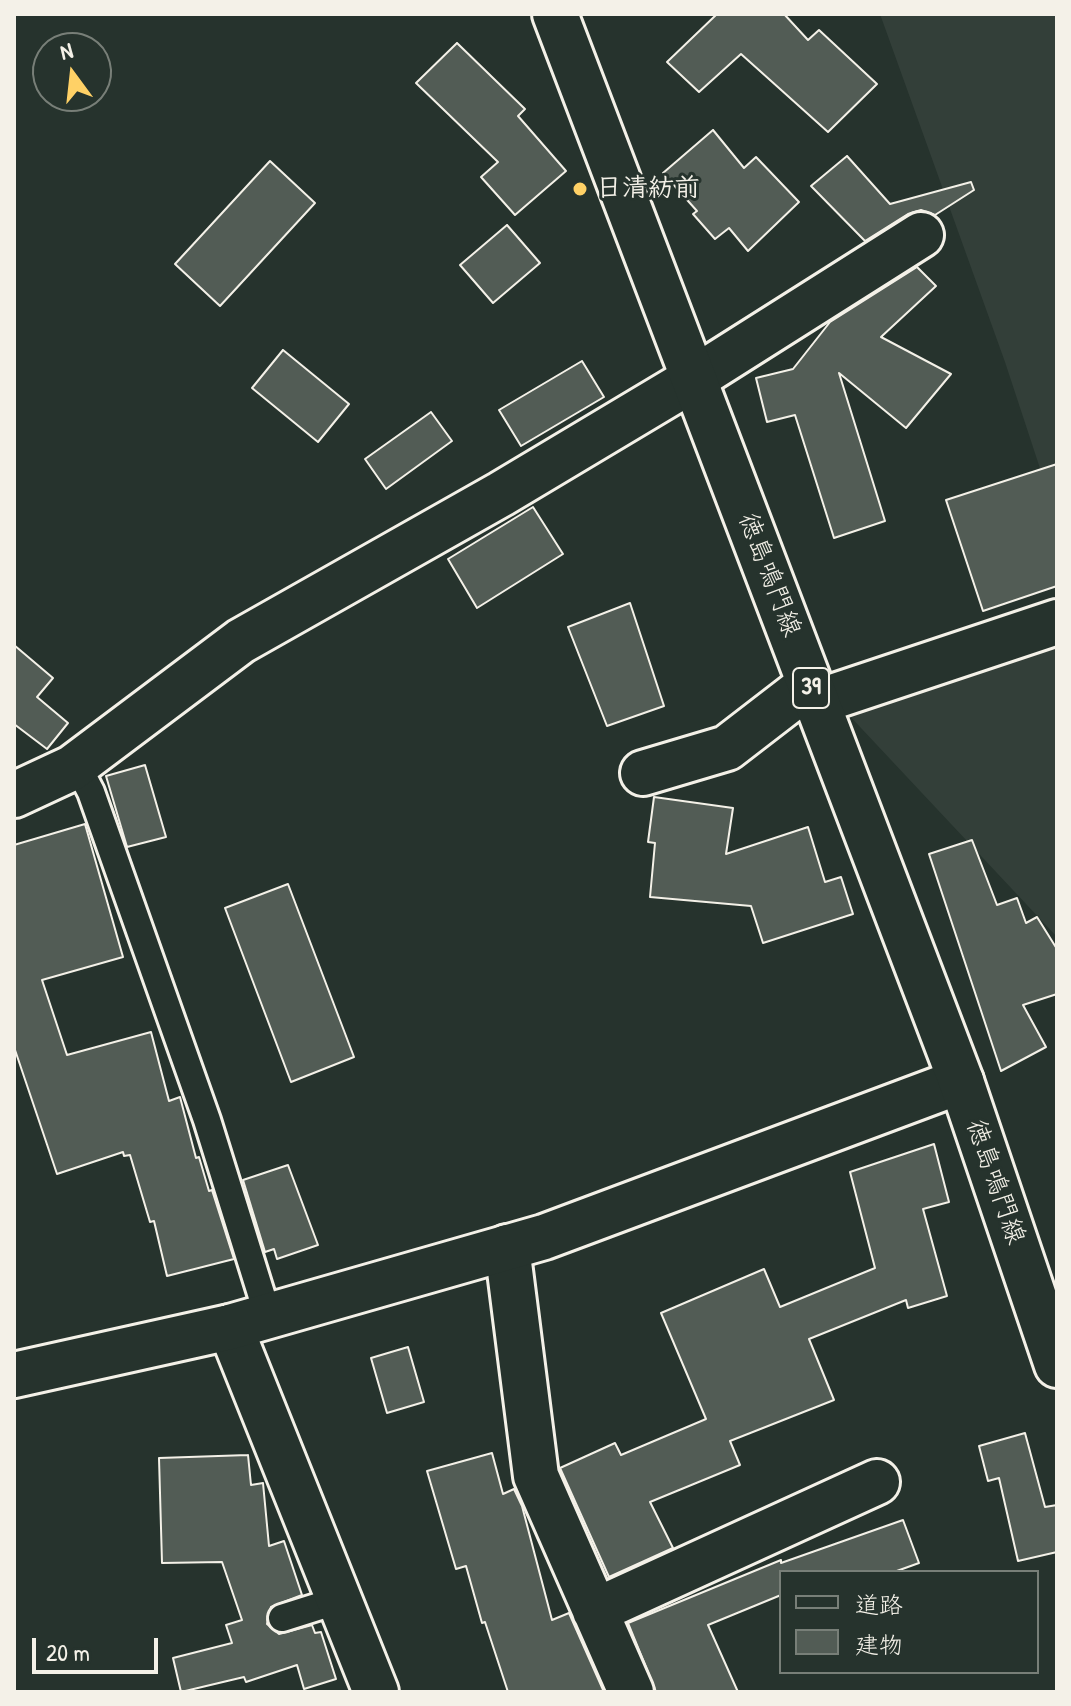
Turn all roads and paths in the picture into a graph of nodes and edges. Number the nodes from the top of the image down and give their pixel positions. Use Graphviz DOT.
graph roads {
  1 [pos="555,14"];
  2 [pos="921,235"];
  3 [pos="695,378"];
  4 [pos="1057,622"];
  5 [pos="813,693"];
  6 [pos="77,765"];
  7 [pos="643,773"];
  8 [pos="14,795"];
  9 [pos="961,1081"];
  10 [pos="507,1247"];
  11 [pos="249,1321"];
  12 [pos="1057,1365"];
  13 [pos="14,1375"];
  14 [pos="877,1482"];
  15 [pos="339,1600"];
  16 [pos="595,1611"];
  17 [pos="282,1618"];
  18 [pos="376,1692"];
  19 [pos="631,1692"];
  1 -- 3 [label="street, 徳島鳴門線 / 39"];
  2 -- 3 [label="street"];
  3 -- 5 [label="street, 徳島鳴門線 / 39"];
  3 -- 6 [label="street"];
  4 -- 5 [label="street"];
  5 -- 7 [label="street"];
  5 -- 9 [label="street, 徳島鳴門線 / 39"];
  6 -- 8 [label="street"];
  6 -- 11 [label="lane"];
  9 -- 10 [label="street"];
  9 -- 12 [label="street, 徳島鳴門線 / 39"];
  10 -- 11 [label="street"];
  10 -- 16 [label="street"];
  11 -- 13 [label="street"];
  11 -- 15 [label="street"];
  14 -- 16 [label="street"];
  15 -- 17 [label="lane"];
  15 -- 18 [label="street"];
  16 -- 19 [label="street"];
}
